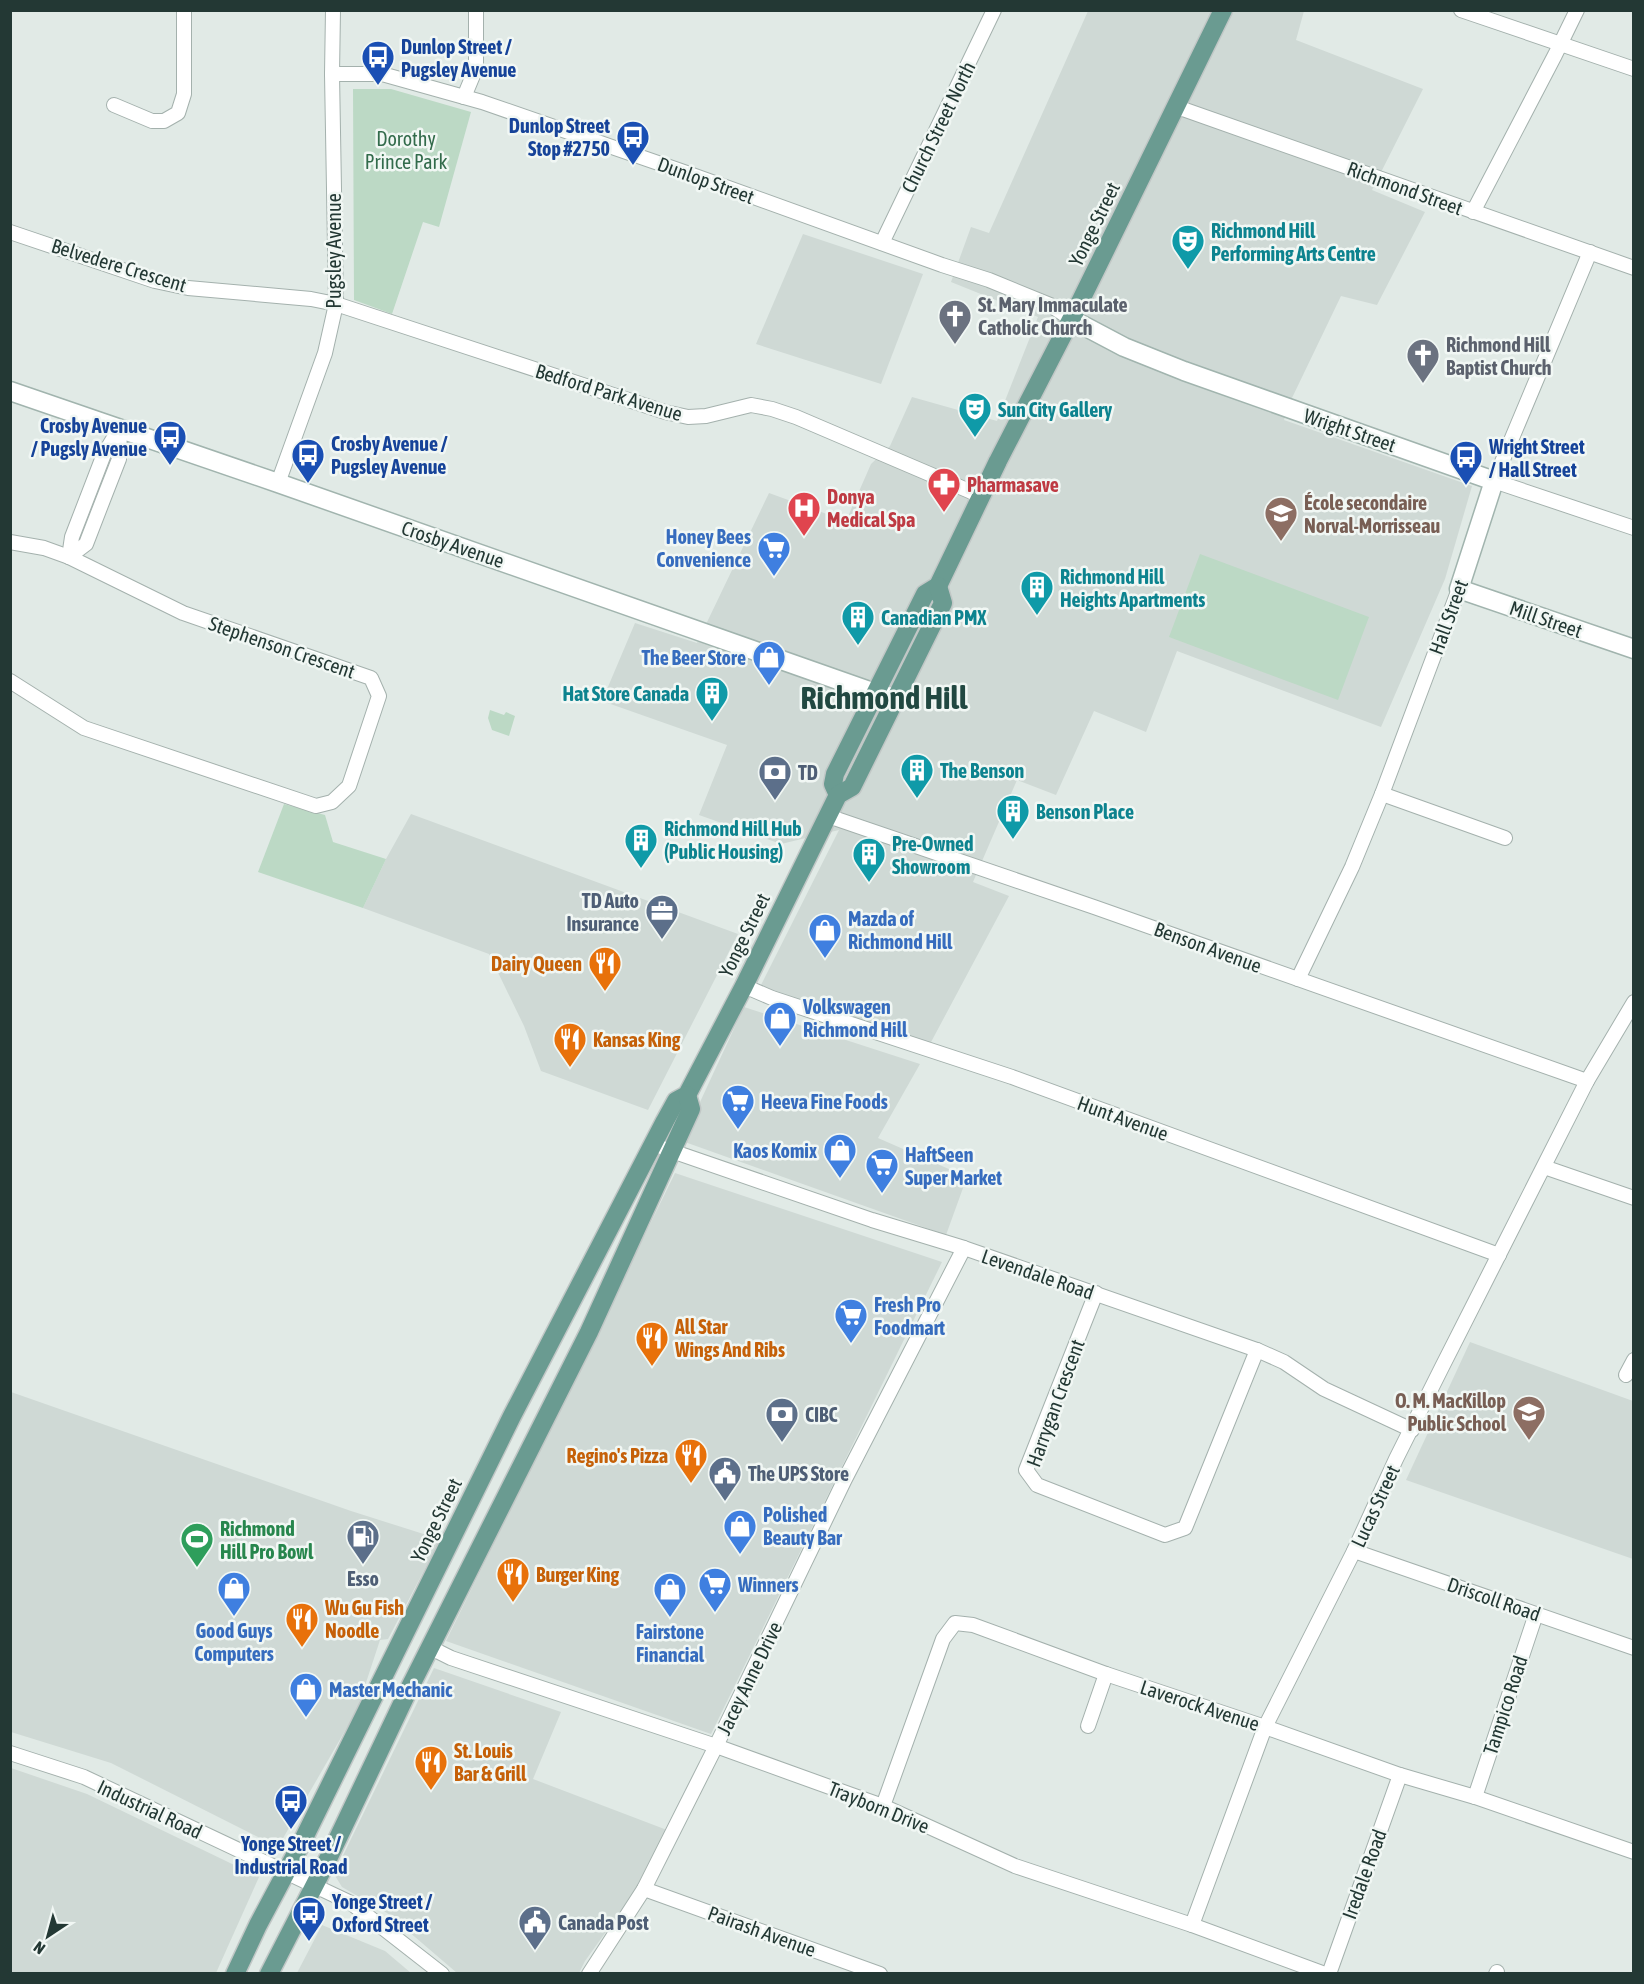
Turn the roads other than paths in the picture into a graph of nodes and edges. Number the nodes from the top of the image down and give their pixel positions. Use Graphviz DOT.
graph roads {
  1 [pos="184,10"];
  2 [pos="333,10"];
  3 [pos="476,10"];
  4 [pos="994,10"];
  5 [pos="1223,10"];
  6 [pos="1461,10"];
  7 [pos="1577,10"];
  8 [pos="1561,43"];
  9 [pos="1634,69"];
  10 [pos="332,74"];
  11 [pos="464,97"];
  12 [pos="114,105"];
  13 [pos="1177,107"];
  14 [pos="1473,212"];
  15 [pos="10,232"];
  16 [pos="882,243"];
  17 [pos="1590,252"];
  18 [pos="1634,268"];
  19 [pos="336,304"];
  20 [pos="1071,319"];
  21 [pos="10,392"];
  22 [pos="120,428"];
  23 [pos="1494,481"];
  24 [pos="278,483"];
  25 [pos="89,496"];
  26 [pos="981,496"];
  27 [pos="104,500"];
  28 [pos="1634,528"];
  29 [pos="10,542"];
  30 [pos="69,557"];
  31 [pos="938,586"];
  32 [pos="1459,589"];
  33 [pos="1634,649"];
  34 [pos="10,681"];
  35 [pos="875,693"];
  36 [pos="896,698"];
  37 [pos="1382,794"];
  38 [pos="838,795"];
  39 [pos="828,816"];
  40 [pos="1505,838"];
  41 [pos="1298,979"];
  42 [pos="744,986"];
  43 [pos="1634,1002"];
  44 [pos="1587,1081"];
  45 [pos="687,1095"];
  46 [pos="653,1145"];
  47 [pos="672,1151"];
  48 [pos="1544,1167"];
  49 [pos="1634,1198"];
  50 [pos="964,1248"];
  51 [pos="1500,1255"];
  52 [pos="1096,1293"];
  53 [pos="1257,1350"];
  54 [pos="1634,1360"];
  55 [pos="1626,1375"];
  56 [pos="1412,1430"];
  57 [pos="1354,1551"];
  58 [pos="1536,1614"];
  59 [pos="431,1648"];
  60 [pos="1634,1648"];
  61 [pos="1106,1674"];
  62 [pos="1088,1726"];
  63 [pos="1265,1727"];
  64 [pos="716,1746"];
  65 [pos="10,1754"];
  66 [pos="1400,1775"];
  67 [pos="1475,1797"];
  68 [pos="883,1806"];
  69 [pos="1634,1852"];
  70 [pos="287,1872"];
  71 [pos="314,1885"];
  72 [pos="644,1889"];
  73 [pos="1192,1925"];
  74 [pos="235,1974"];
  75 [pos="269,1974"];
  76 [pos="442,1974"];
  77 [pos="589,1974"];
  78 [pos="880,1974"];
  79 [pos="1327,1974"];
  1 -- 12 [label="street"];
  2 -- 10 [label="street, Pugsley Avenue"];
  3 -- 11 [label="street"];
  4 -- 16 [label="street, Church Street North"];
  5 -- 13 [label="main road, Yonge Street"];
  6 -- 8 [label="street"];
  7 -- 8 [label="street"];
  8 -- 9 [label="street"];
  8 -- 14 [label="street"];
  10 -- 11 [label="street, Dunlop Street"];
  10 -- 19 [label="street, Pugsley Avenue"];
  11 -- 16 [label="street, Dunlop Street"];
  13 -- 14 [label="street, Richmond Street"];
  13 -- 20 [label="main road, Yonge Street"];
  14 -- 17 [label="street, Richmond Street"];
  15 -- 19 [label="street, Belvedere Crescent"];
  16 -- 20 [label="street, Dunlop Street"];
  17 -- 18 [label="street, Richmond Street"];
  17 -- 23 [label="street, Hall Street"];
  19 -- 24 [label="street, Pugsley Avenue"];
  19 -- 26 [label="street, Bedford Park Avenue"];
  20 -- 23 [label="street, Wright Street"];
  20 -- 26 [label="main road, Yonge Street"];
  21 -- 22 [label="street, Crosby Avenue"];
  22 -- 24 [label="street, Crosby Avenue"];
  22 -- 25 [label="street"];
  22 -- 27 [label="street"];
  23 -- 28 [label="street, Wright Street"];
  23 -- 32 [label="street, Hall Street"];
  24 -- 35 [label="street, Crosby Avenue"];
  25 -- 27 [label="street"];
  25 -- 30 [label="street"];
  26 -- 31 [label="main road, Yonge Street"];
  27 -- 30 [label="street"];
  29 -- 30 [label="street, Stephenson Crescent"];
  30 -- 34 [label="street, Stephenson Crescent"];
  31 -- 35 [label="main road, Yonge Street"];
  31 -- 36 [label="main road, Yonge Street"];
  32 -- 33 [label="street, Mill Street"];
  32 -- 37 [label="street, Hall Street"];
  35 -- 36 [label="street, Crosby Avenue"];
  35 -- 38 [label="main road, Yonge Street"];
  36 -- 38 [label="main road, Yonge Street"];
  37 -- 40 [label="street"];
  37 -- 41 [label="street, Hall Street"];
  38 -- 39 [label="main road, Yonge Street"];
  39 -- 41 [label="street, Benson Avenue"];
  39 -- 42 [label="main road, Yonge Street"];
  41 -- 44 [label="street, Benson Avenue"];
  42 -- 45 [label="main road, Yonge Street"];
  42 -- 51 [label="street, Hunt Avenue"];
  43 -- 44 [label="street, Lucas Street"];
  44 -- 48 [label="street, Lucas Street"];
  45 -- 46 [label="main road, Yonge Street"];
  45 -- 47 [label="main road, Yonge Street"];
  46 -- 47 [label="street, Levendale Road"];
  46 -- 70 [label="main road, Yonge Street"];
  47 -- 50 [label="street, Levendale Road"];
  47 -- 59 [label="main road, Yonge Street"];
  48 -- 49 [label="street"];
  48 -- 51 [label="street, Lucas Street"];
  50 -- 52 [label="street, Levendale Road"];
  50 -- 64 [label="street, Jacey Anne Drive"];
  51 -- 56 [label="street, Lucas Street"];
  52 -- 53 [label="street, Levendale Road"];
  52 -- 53 [label="street, Harrygan Crescent"];
  53 -- 56 [label="street, Levendale Road"];
  54 -- 55 [label="street"];
  56 -- 57 [label="street, Lucas Street"];
  57 -- 58 [label="street, Driscoll Road"];
  57 -- 63 [label="street, Lucas Street"];
  58 -- 60 [label="street, Driscoll Road"];
  58 -- 67 [label="street, Tampico Road"];
  59 -- 64 [label="street, Trayborn Drive"];
  59 -- 71 [label="main road, Yonge Street"];
  61 -- 62 [label="street"];
  61 -- 63 [label="street, Laverock Avenue"];
  61 -- 68 [label="street, Laverock Avenue"];
  63 -- 66 [label="street, Laverock Avenue"];
  63 -- 73 [label="street, Lucas Street"];
  64 -- 68 [label="street, Trayborn Drive"];
  64 -- 72 [label="street, Jacey Anne Drive"];
  65 -- 70 [label="street, Industrial Road"];
  66 -- 67 [label="street, Laverock Avenue"];
  66 -- 79 [label="street, Iredale Road"];
  67 -- 69 [label="street, Laverock Avenue"];
  68 -- 73 [label="street, Trayborn Drive"];
  70 -- 71 [label="street, Industrial Road"];
  70 -- 74 [label="main road, Yonge Street"];
  71 -- 75 [label="main road, Yonge Street"];
  71 -- 76 [label="street, Industrial Road"];
  72 -- 77 [label="street, Jacey Anne Drive"];
  72 -- 78 [label="street, Pairash Avenue"];
  73 -- 79 [label="street, Trayborn Drive"];
}
